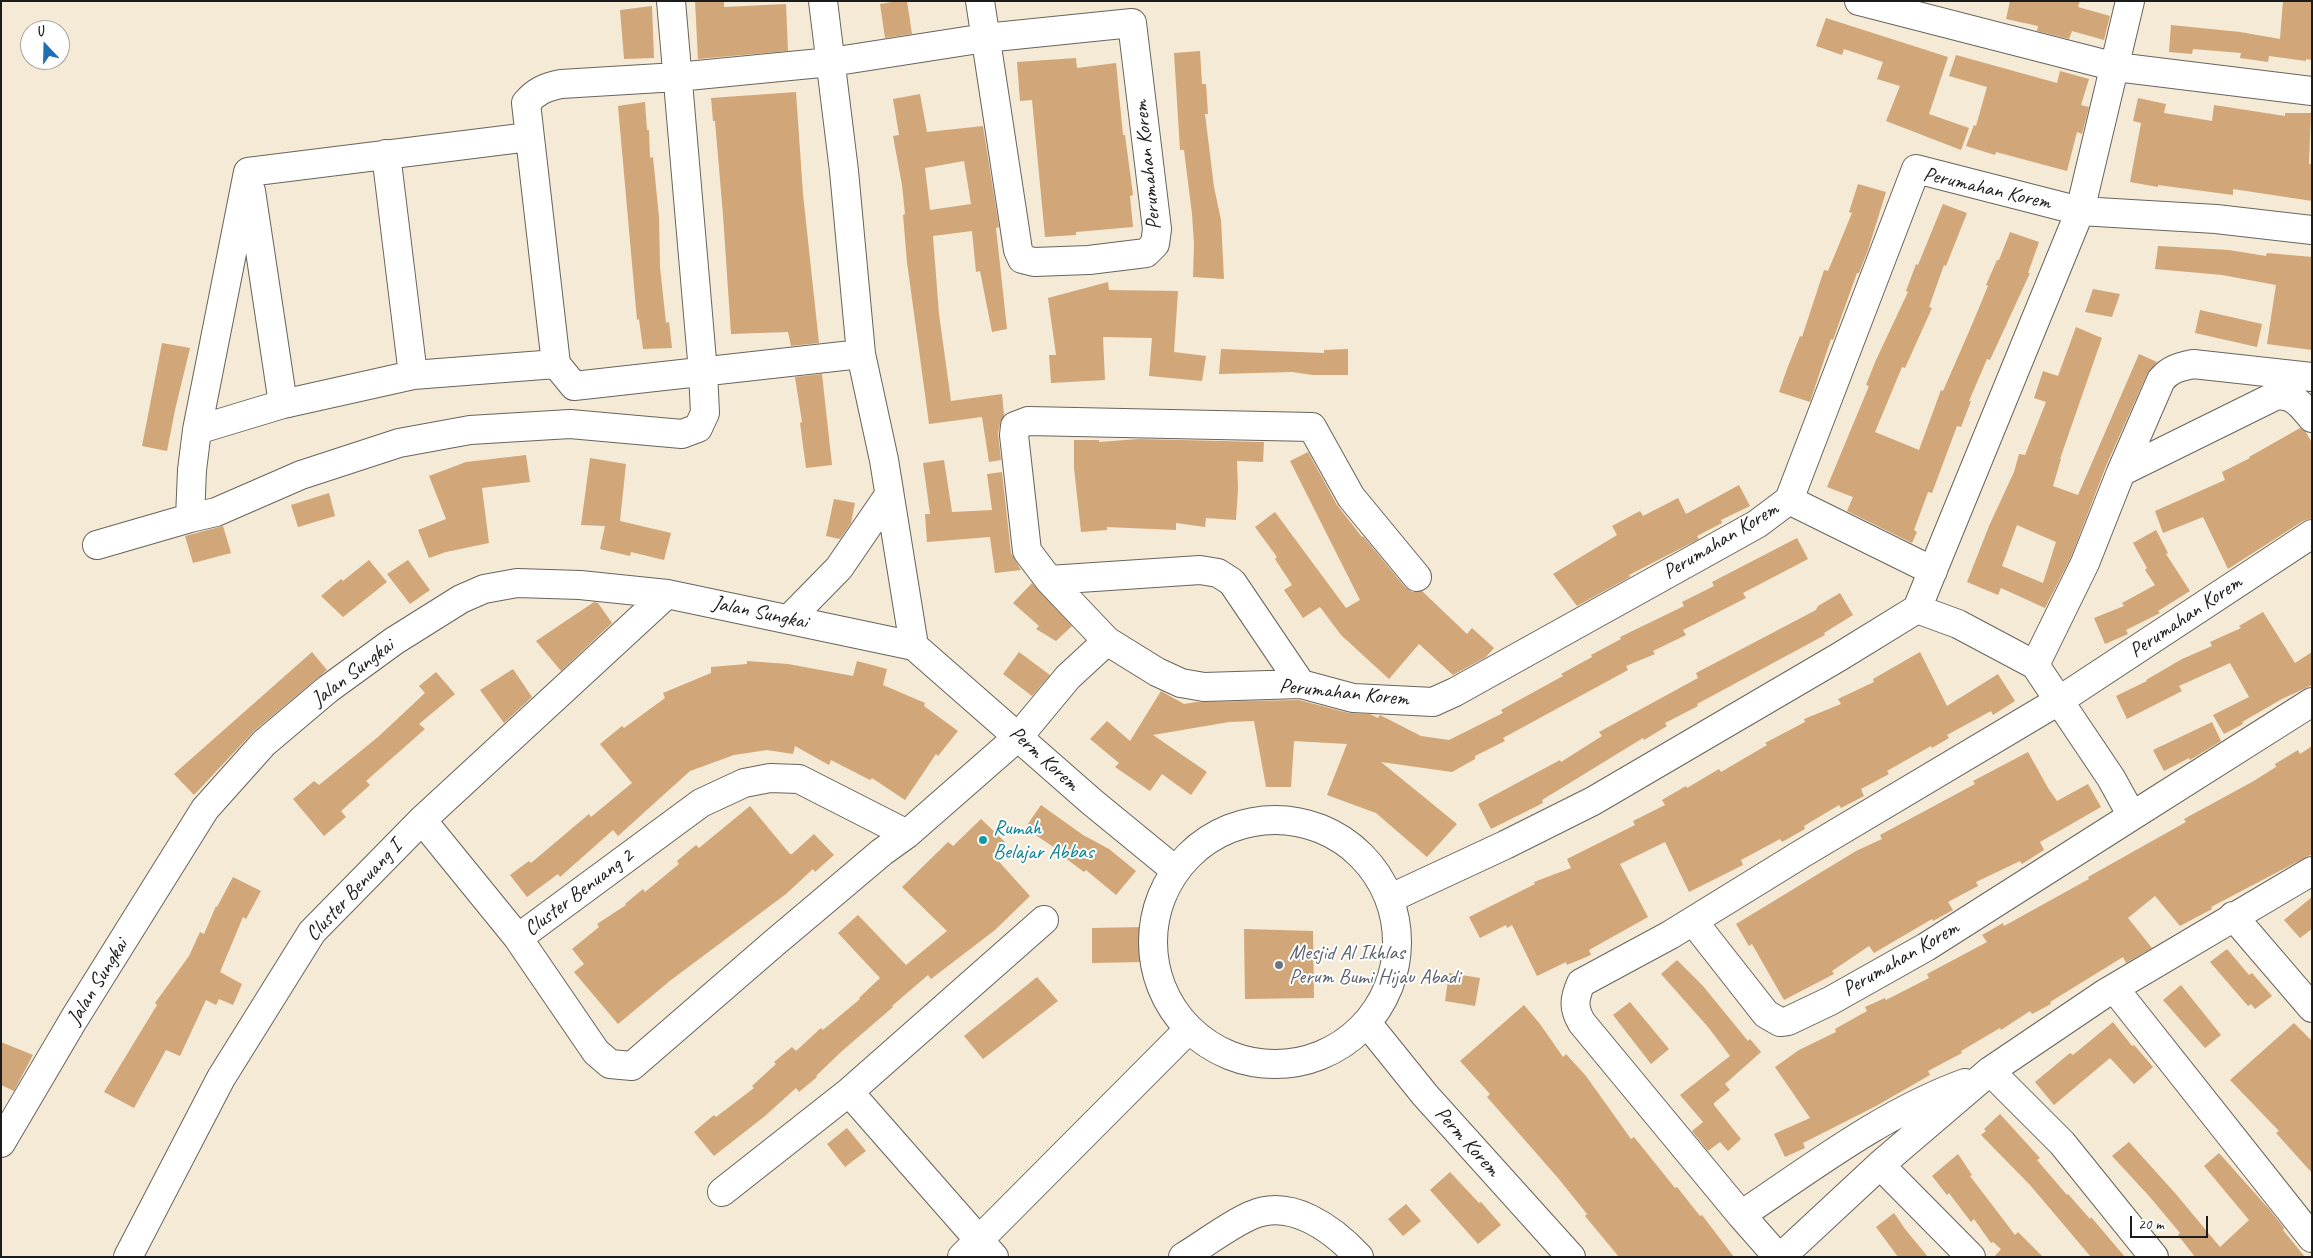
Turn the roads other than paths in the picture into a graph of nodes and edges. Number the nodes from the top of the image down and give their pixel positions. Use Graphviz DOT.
graph roads {
  1 [pos="671,1"];
  2 [pos="823,1"];
  3 [pos="980,1"];
  4 [pos="1859,1"];
  5 [pos="2130,1"];
  6 [pos="1131,12"];
  7 [pos="985,38"];
  8 [pos="831,62"];
  9 [pos="2116,67"];
  10 [pos="677,77"];
  11 [pos="2312,91"];
  12 [pos="529,137"];
  13 [pos="386,154"];
  14 [pos="248,172"];
  15 [pos="2080,210"];
  16 [pos="2312,230"];
  17 [pos="861,354"];
  18 [pos="556,364"];
  19 [pos="703,372"];
  20 [pos="413,375"];
  21 [pos="2295,382"];
  22 [pos="284,404"];
  23 [pos="2312,418"];
  24 [pos="197,430"];
  25 [pos="2121,472"];
  26 [pos="889,495"];
  27 [pos="1789,500"];
  28 [pos="190,518"];
  29 [pos="2312,534"];
  30 [pos="97,545"];
  31 [pos="1933,571"];
  32 [pos="1417,577"];
  33 [pos="1049,580"];
  34 [pos="667,594"];
  35 [pos="1917,609"];
  36 [pos="789,620"];
  37 [pos="1107,641"];
  38 [pos="914,646"];
  39 [pos="2035,665"];
  40 [pos="1301,684"];
  41 [pos="2060,700"];
  42 [pos="2312,702"];
  43 [pos="1019,736"];
  44 [pos="2132,816"];
  45 [pos="422,820"];
  46 [pos="907,834"];
  47 [pos="1175,870"];
  48 [pos="2312,871"];
  49 [pos="1391,898"];
  50 [pos="2233,916"];
  51 [pos="1044,920"];
  52 [pos="1693,921"];
  53 [pos="518,938"];
  54 [pos="2114,988"];
  55 [pos="2312,1008"];
  56 [pos="1367,1023"];
  57 [pos="1188,1030"];
  58 [pos="1986,1074"];
  59 [pos="848,1092"];
  60 [pos="5,1128"];
  61 [pos="1880,1165"];
  62 [pos="722,1192"];
  63 [pos="1741,1215"];
  64 [pos="2312,1238"];
  65 [pos="978,1251"];
  66 [pos="128,1257"];
  67 [pos="1184,1257"];
  68 [pos="1359,1257"];
  69 [pos="1571,1257"];
  70 [pos="1780,1257"];
  71 [pos="1972,1257"];
  72 [pos="2154,1257"];
  1 -- 10 [label="street"];
  2 -- 8 [label="street"];
  3 -- 7 [label="street, Perumahan Korem"];
  4 -- 9 [label="street"];
  5 -- 9 [label="street, Perumahan Korem"];
  6 -- 7 [label="street, Perumahan Korem"];
  6 -- 7 [label="street, Perumahan Korem"];
  7 -- 8 [label="street"];
  8 -- 10 [label="street"];
  8 -- 17 [label="street"];
  9 -- 11 [label="street"];
  9 -- 15 [label="street, Perumahan Korem"];
  10 -- 12 [label="street"];
  10 -- 19 [label="street"];
  12 -- 13 [label="street"];
  12 -- 18 [label="street"];
  13 -- 14 [label="street"];
  13 -- 20 [label="street"];
  14 -- 22 [label="street"];
  14 -- 24 [label="street"];
  15 -- 16 [label="street, Perumahan Korem"];
  15 -- 27 [label="street, Perumahan Korem"];
  15 -- 31 [label="street, Perumahan Korem"];
  17 -- 19 [label="street"];
  17 -- 26 [label="street"];
  18 -- 19 [label="street"];
  18 -- 20 [label="street"];
  19 -- 28 [label="street"];
  20 -- 22 [label="street"];
  21 -- 23 [label="street"];
  21 -- 25 [label="street"];
  21 -- 25 [label="street"];
  22 -- 24 [label="street"];
  24 -- 28 [label="street"];
  25 -- 39 [label="street"];
  26 -- 36 [label="street"];
  26 -- 38 [label="street"];
  27 -- 31 [label="street, Perumahan Korem"];
  27 -- 40 [label="street, Perumahan Korem"];
  28 -- 30 [label="street"];
  29 -- 41 [label="street, Perumahan Korem"];
  31 -- 35 [label="street, Perumahan Korem"];
  32 -- 33 [label="street, Perumahan Korem"];
  33 -- 37 [label="street, Perumahan Korem"];
  33 -- 40 [label="street"];
  34 -- 36 [label="street, Jalan Sungkai"];
  34 -- 45 [label="street, Cluster Benuang I"];
  34 -- 60 [label="street, Jalan Sungkai"];
  35 -- 39 [label="street"];
  35 -- 49 [label="street"];
  36 -- 38 [label="street, Jalan Sungkai"];
  37 -- 40 [label="street, Perumahan Korem"];
  37 -- 43 [label="street"];
  38 -- 43 [label="street, Perm Korem"];
  39 -- 41 [label="street"];
  41 -- 44 [label="street"];
  41 -- 52 [label="street, Perumahan Korem"];
  42 -- 44 [label="street, Perumahan Korem"];
  43 -- 46 [label="street"];
  43 -- 47 [label="street, Perm Korem"];
  44 -- 52 [label="street, Perumahan Korem"];
  45 -- 53 [label="street"];
  45 -- 66 [label="street, Cluster Benuang I"];
  46 -- 53 [label="street, Cluster Benuang 2"];
  46 -- 53 [label="street, Cluster Benuang 2"];
  47 -- 49 [label="street"];
  47 -- 57 [label="street"];
  48 -- 50 [label="street, Perumahan Korem"];
  49 -- 56 [label="street"];
  50 -- 54 [label="street, Perumahan Korem"];
  50 -- 55 [label="street"];
  51 -- 59 [label="street"];
  52 -- 63 [label="street, Perumahan Korem"];
  54 -- 58 [label="street, Perumahan Korem"];
  54 -- 64 [label="street"];
  56 -- 57 [label="street"];
  56 -- 69 [label="street, Perm Korem"];
  57 -- 65 [label="street"];
  58 -- 61 [label="street, Perumahan Korem"];
  58 -- 63 [label="street"];
  58 -- 72 [label="street"];
  59 -- 62 [label="street"];
  59 -- 65 [label="street"];
  61 -- 70 [label="street, Perumahan Korem"];
  61 -- 71 [label="street"];
  63 -- 70 [label="street, Perumahan Korem"];
  67 -- 68 [label="street"];
}
